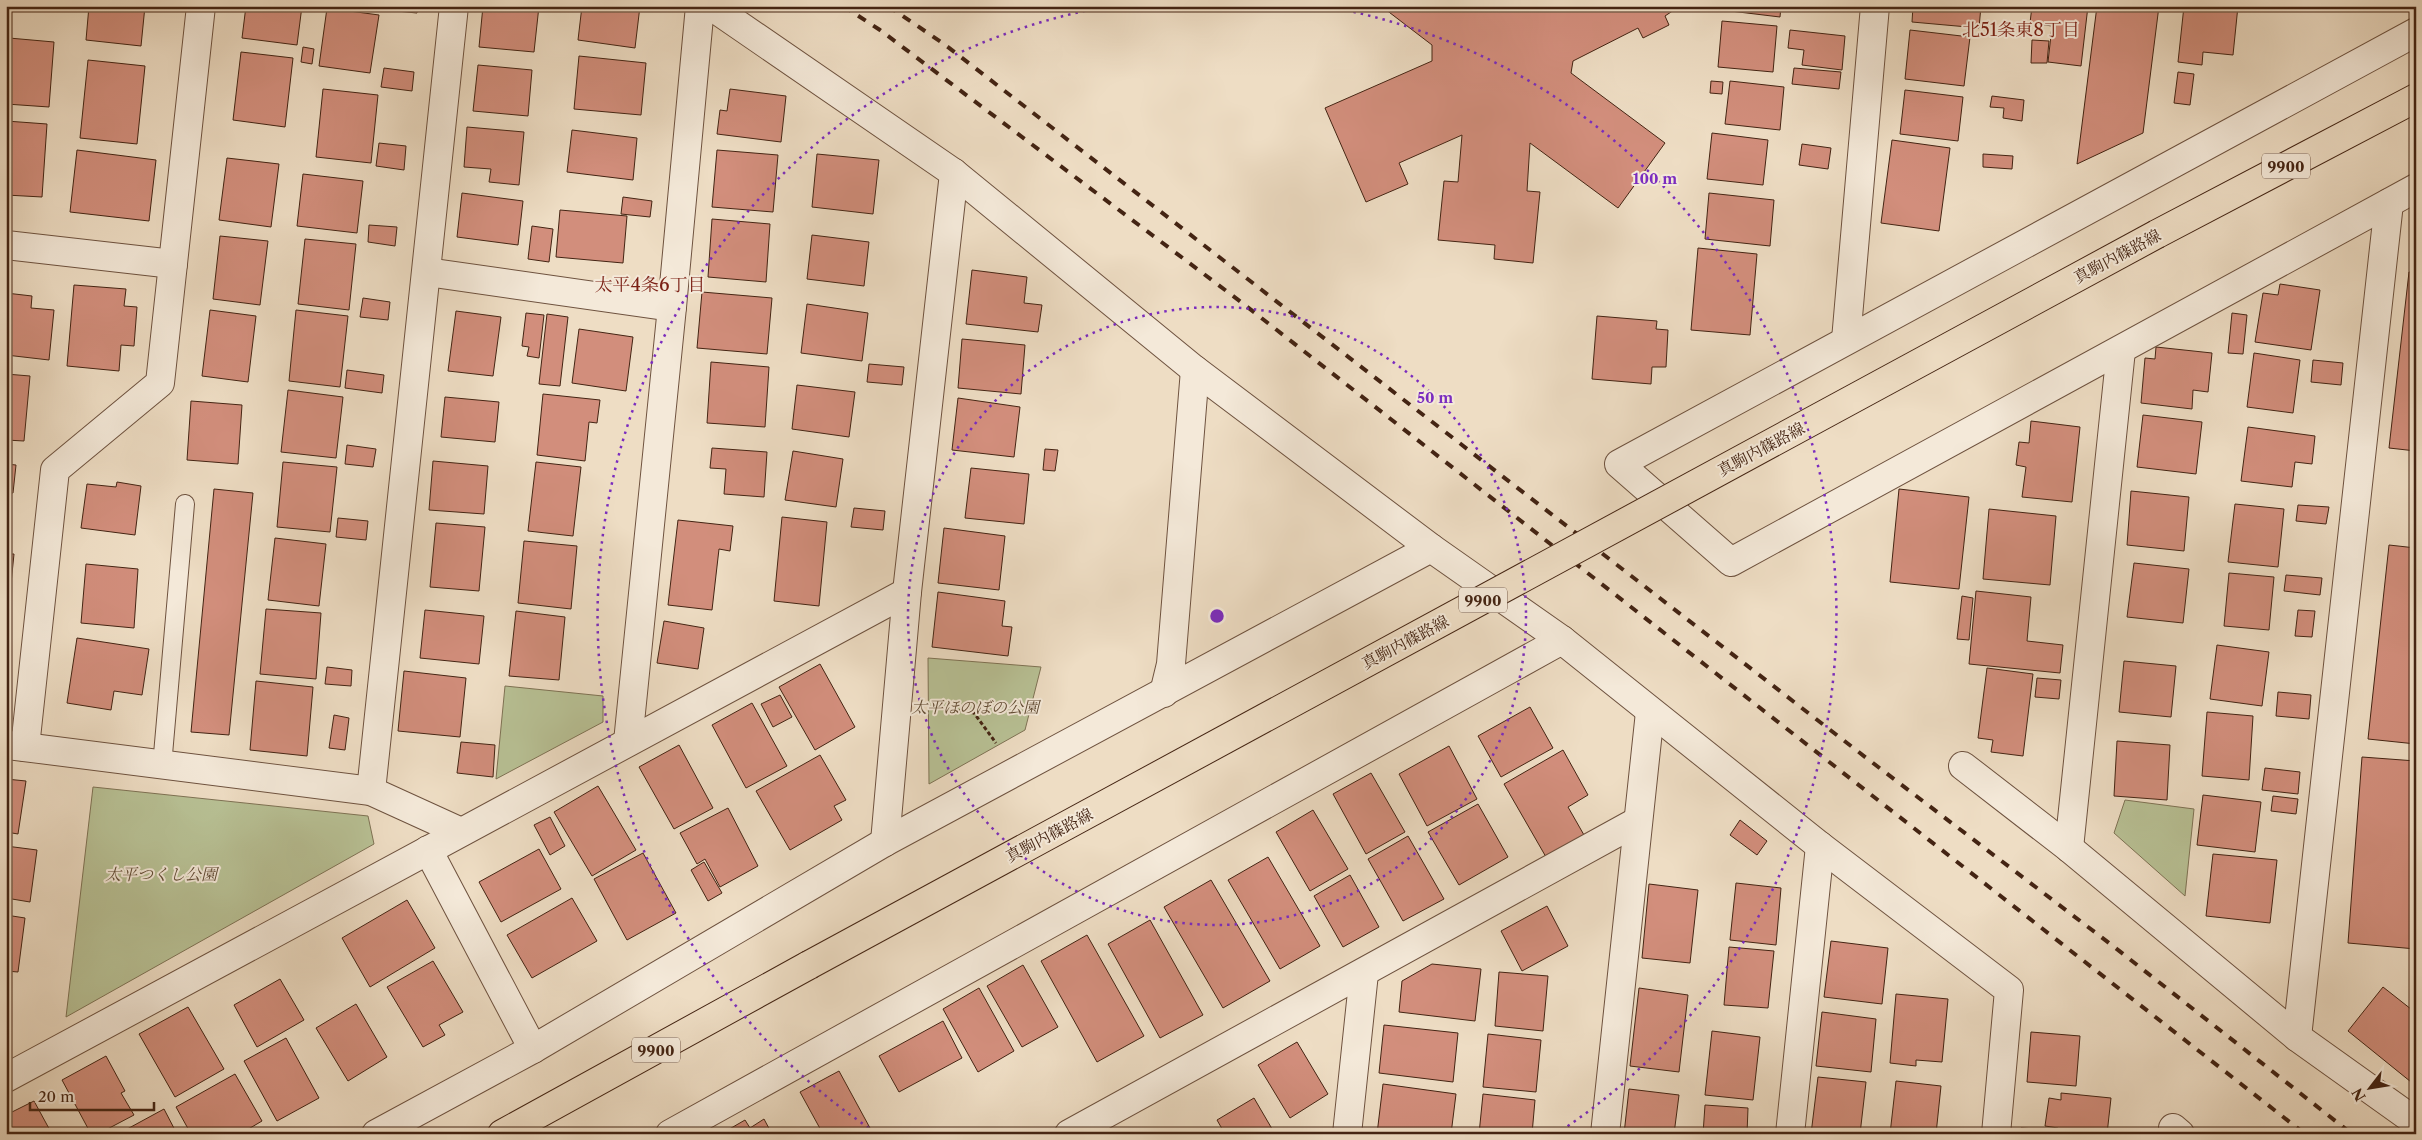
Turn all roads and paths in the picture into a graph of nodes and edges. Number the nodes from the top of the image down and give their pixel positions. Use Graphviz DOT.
graph roads {
  1 [pos="201,6"];
  2 [pos="454,6"];
  3 [pos="700,6"];
  4 [pos="711,6"];
  5 [pos="1876,6"];
  6 [pos="2416,32"];
  7 [pos="2416,98"];
  8 [pos="954,173"];
  9 [pos="2416,188"];
  10 [pos="2389,203"];
  11 [pos="6,245"];
  12 [pos="173,264"];
  13 [pos="427,272"];
  14 [pos="672,307"];
  15 [pos="1846,340"];
  16 [pos="2121,350"];
  17 [pos="1195,370"];
  18 [pos="185,504"];
  19 [pos="1431,548"];
  20 [pos="907,592"];
  21 [pos="1562,640"];
  22 [pos="1164,693"];
  23 [pos="924,705"];
  24 [pos="1650,712"];
  25 [pos="628,742"];
  26 [pos="16,746"];
  27 [pos="999,747"];
  28 [pos="162,766"];
  29 [pos="1963,766"];
  30 [pos="371,791"];
  31 [pos="1638,822"];
  32 [pos="461,832"];
  33 [pos="885,842"];
  34 [pos="1820,846"];
  35 [pos="2069,848"];
  36 [pos="428,850"];
  37 [pos="1364,974"];
  38 [pos="2297,1037"];
  39 [pos="533,1049"];
  40 [pos="6,1078"];
  41 [pos="2416,1122"];
  42 [pos="376,1134"];
  43 [pos="502,1134"];
  44 [pos="670,1134"];
  45 [pos="1069,1134"];
  46 [pos="1347,1134"];
  47 [pos="1605,1134"];
  48 [pos="1790,1134"];
  49 [pos="1996,1134"];
  1 -- 12 [label="street"];
  2 -- 13 [label="street"];
  3 -- 14 [label="street"];
  4 -- 8 [label="street"];
  5 -- 15 [label="street"];
  6 -- 15 [label="street"];
  7 -- 43 [label="main road, 真駒内篠路線 / 9900, bridge"];
  8 -- 17 [label="street"];
  8 -- 20 [label="street"];
  9 -- 10 [label="street"];
  10 -- 16 [label="street"];
  10 -- 38 [label="street"];
  11 -- 12 [label="street"];
  12 -- 26 [label="street"];
  13 -- 14 [label="street"];
  13 -- 30 [label="street"];
  14 -- 25 [label="street"];
  15 -- 16 [label="street"];
  16 -- 35 [label="street"];
  17 -- 19 [label="street"];
  17 -- 22 [label="street"];
  18 -- 28 [label="lane"];
  19 -- 21 [label="street"];
  19 -- 22 [label="street"];
  20 -- 25 [label="street"];
  20 -- 33 [label="street"];
  21 -- 24 [label="street"];
  21 -- 44 [label="street"];
  22 -- 33 [label="street"];
  23 -- 27 [label="path"];
  24 -- 31 [label="street"];
  24 -- 34 [label="street"];
  25 -- 32 [label="street"];
  26 -- 28 [label="street"];
  28 -- 30 [label="street"];
  29 -- 35 [label="street"];
  30 -- 32 [label="street"];
  31 -- 37 [label="street"];
  31 -- 47 [label="street"];
  32 -- 36 [label="street"];
  33 -- 39 [label="street"];
  34 -- 48 [label="street"];
  34 -- 49 [label="street"];
  35 -- 38 [label="street"];
  36 -- 39 [label="street"];
  36 -- 40 [label="street"];
  37 -- 45 [label="street"];
  37 -- 46 [label="street"];
  38 -- 41 [label="street"];
  39 -- 42 [label="street"];
}
